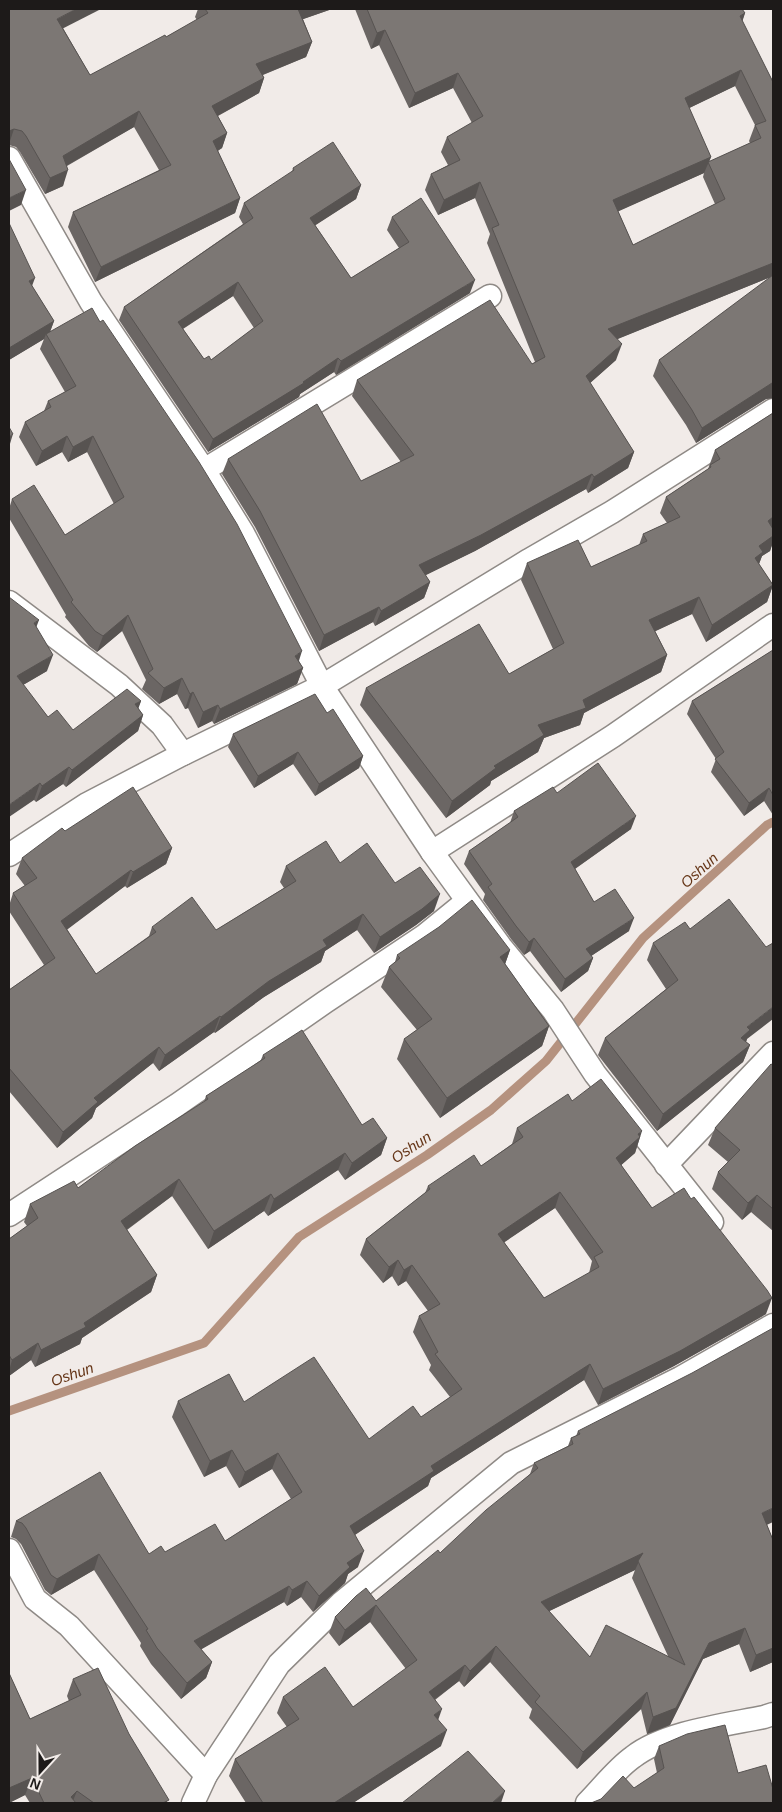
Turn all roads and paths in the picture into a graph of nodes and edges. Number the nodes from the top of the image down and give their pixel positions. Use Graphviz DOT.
graph roads {
  1 [pos="9,158"];
  2 [pos="490,296"];
  3 [pos="773,410"];
  4 [pos="204,470"];
  5 [pos="9,602"];
  6 [pos="773,625"];
  7 [pos="322,686"];
  8 [pos="183,754"];
  9 [pos="432,852"];
  10 [pos="9,855"];
  11 [pos="467,901"];
  12 [pos="773,1053"];
  13 [pos="666,1164"];
  14 [pos="9,1215"];
  15 [pos="726,1239"];
  16 [pos="773,1325"];
  17 [pos="9,1550"];
  18 [pos="770,1721"];
  19 [pos="206,1775"];
  20 [pos="193,1803"];
  21 [pos="587,1803"];
  1 -- 4 [label="street"];
  2 -- 4 [label="street"];
  3 -- 7 [label="street"];
  4 -- 7 [label="street"];
  5 -- 8 [label="street"];
  6 -- 9 [label="street"];
  7 -- 8 [label="street"];
  7 -- 9 [label="street"];
  8 -- 10 [label="street"];
  9 -- 11 [label="street"];
  11 -- 13 [label="street"];
  11 -- 14 [label="street"];
  12 -- 13 [label="street"];
  13 -- 15 [label="street"];
  16 -- 19 [label="street"];
  17 -- 19 [label="street"];
  18 -- 21 [label="street"];
  19 -- 20 [label="street"];
}
